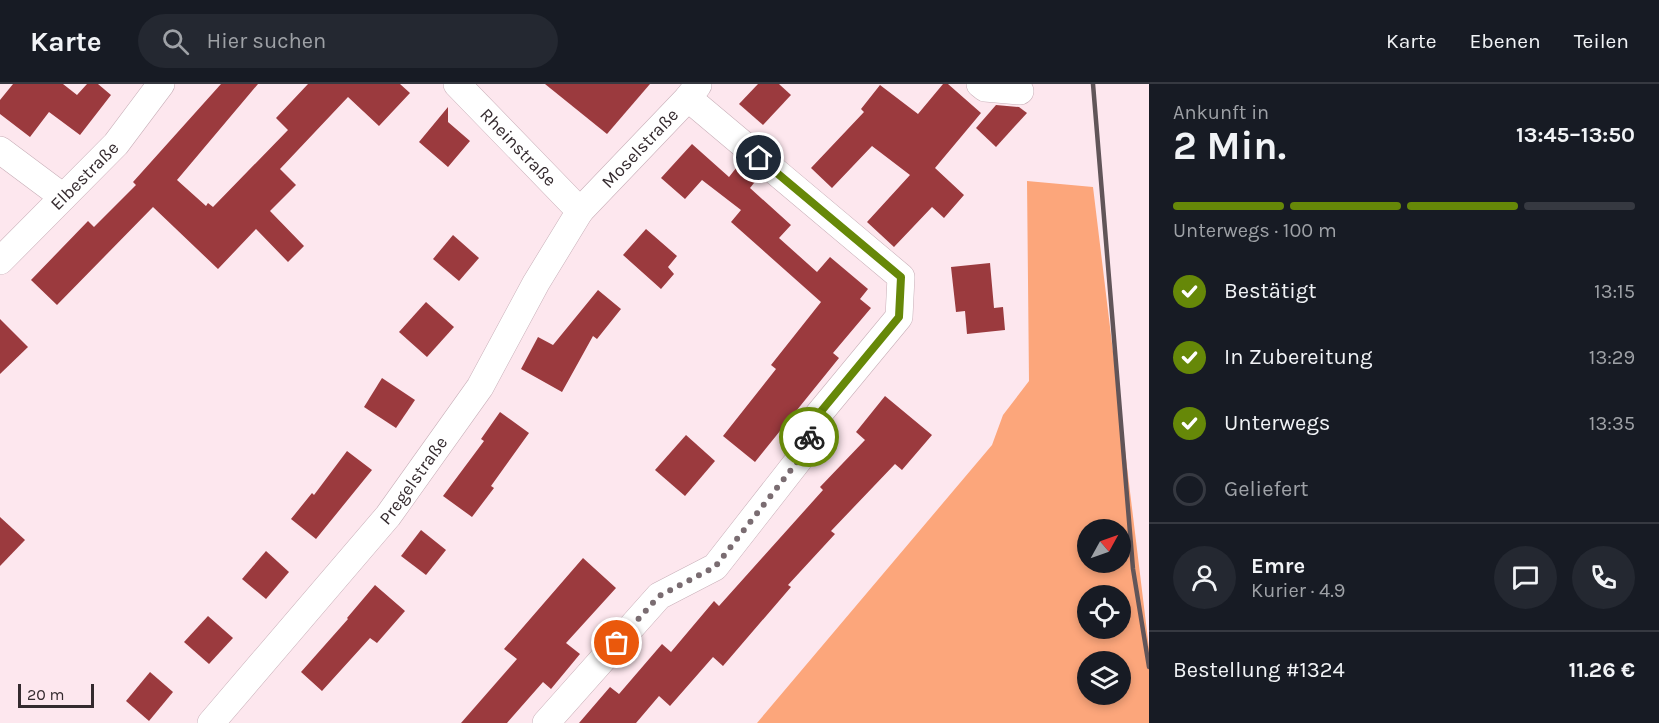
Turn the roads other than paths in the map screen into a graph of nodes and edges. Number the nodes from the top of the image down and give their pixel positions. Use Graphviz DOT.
graph roads {
  1 [pos="162,84"];
  2 [pos="457,84"];
  3 [pos="980,84"];
  4 [pos="693,91"];
  5 [pos="1020,91"];
  6 [pos="0,150"];
  7 [pos="63,197"];
  8 [pos="580,211"];
  9 [pos="0,261"];
  10 [pos="211,723"];
  11 [pos="546,723"];
  1 -- 7 [label="street, Elbestraße"];
  2 -- 8 [label="street, Rheinstraße"];
  3 -- 5 [label="street"];
  4 -- 8 [label="street, Moselstraße"];
  4 -- 11 [label="street"];
  6 -- 7 [label="street"];
  7 -- 9 [label="street, Elbestraße"];
  8 -- 10 [label="street, Pregelstraße"];
}
